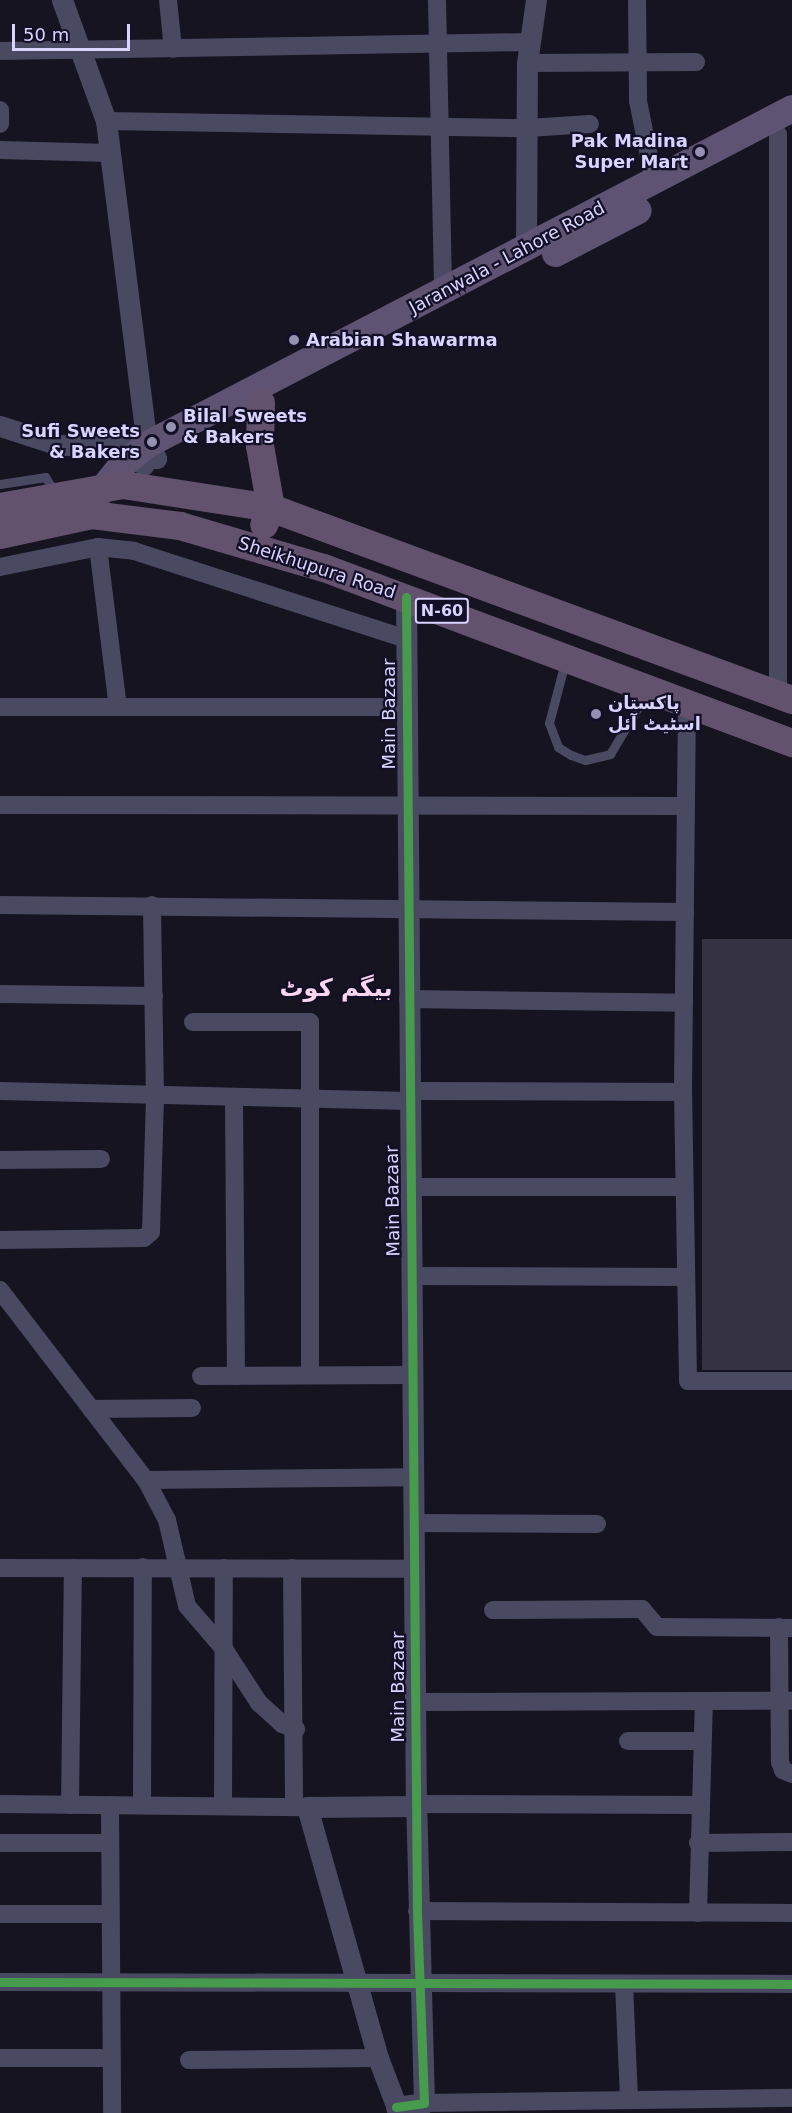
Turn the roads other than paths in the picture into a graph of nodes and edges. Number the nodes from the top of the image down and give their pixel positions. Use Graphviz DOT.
graph roads {
  1 [pos="62,0"];
  2 [pos="168,0"];
  3 [pos="437,0"];
  4 [pos="536,0"];
  5 [pos="637,0"];
  6 [pos="530,42"];
  7 [pos="438,44"];
  8 [pos="172,49"];
  9 [pos="0,51"];
  10 [pos="80,51"];
  11 [pos="635,62"];
  12 [pos="696,62"];
  13 [pos="527,63"];
  14 [pos="792,108"];
  15 [pos="0,110"];
  16 [pos="106,121"];
  17 [pos="0,124"];
  18 [pos="590,124"];
  19 [pos="438,126"];
  20 [pos="528,128"];
  21 [pos="785,130"];
  22 [pos="0,150"];
  23 [pos="110,153"];
  24 [pos="654,180"];
  25 [pos="592,224"];
  26 [pos="526,247"];
  27 [pos="443,292"];
  28 [pos="785,379"];
  29 [pos="261,403"];
  30 [pos="0,426"];
  31 [pos="145,455"];
  32 [pos="0,484"];
  33 [pos="114,485"];
  34 [pos="57,494"];
  35 [pos="0,507"];
  36 [pos="271,508"];
  37 [pos="93,516"];
  38 [pos="0,535"];
  39 [pos="256,546"];
  40 [pos="98,547"];
  41 [pos="0,567"];
  42 [pos="406,597"];
  43 [pos="406,639"];
  44 [pos="566,658"];
  45 [pos="649,689"];
  46 [pos="785,697"];
  47 [pos="687,703"];
  48 [pos="0,707"];
  49 [pos="118,707"];
  50 [pos="406,707"];
  51 [pos="792,743"];
  52 [pos="405,802"];
  53 [pos="0,805"];
  54 [pos="686,806"];
  55 [pos="0,905"];
  56 [pos="152,905"];
  57 [pos="406,911"];
  58 [pos="685,912"];
  59 [pos="0,994"];
  60 [pos="154,996"];
  61 [pos="408,999"];
  62 [pos="684,1003"];
  63 [pos="193,1022"];
  64 [pos="0,1091"];
  65 [pos="683,1092"];
  66 [pos="409,1096"];
  67 [pos="155,1098"];
  68 [pos="234,1099"];
  69 [pos="310,1100"];
  70 [pos="101,1159"];
  71 [pos="0,1160"];
  72 [pos="410,1187"];
  73 [pos="684,1187"];
  74 [pos="0,1240"];
  75 [pos="411,1276"];
  76 [pos="686,1277"];
  77 [pos="0,1290"];
  78 [pos="310,1375"];
  79 [pos="412,1375"];
  80 [pos="201,1376"];
  81 [pos="236,1376"];
  82 [pos="792,1380"];
  83 [pos="192,1408"];
  84 [pos="90,1409"];
  85 [pos="413,1477"];
  86 [pos="146,1479"];
  87 [pos="413,1523"];
  88 [pos="597,1524"];
  89 [pos="143,1567"];
  90 [pos="0,1568"];
  91 [pos="73,1568"];
  92 [pos="175,1568"];
  93 [pos="224,1568"];
  94 [pos="292,1568"];
  95 [pos="414,1569"];
  96 [pos="493,1610"];
  97 [pos="785,1628"];
  98 [pos="224,1649"];
  99 [pos="704,1701"];
  100 [pos="785,1701"];
  101 [pos="415,1702"];
  102 [pos="296,1729"];
  103 [pos="628,1742"];
  104 [pos="702,1742"];
  105 [pos="792,1774"];
  106 [pos="0,1804"];
  107 [pos="70,1805"];
  108 [pos="110,1805"];
  109 [pos="142,1805"];
  110 [pos="416,1805"];
  111 [pos="699,1805"];
  112 [pos="223,1806"];
  113 [pos="301,1807"];
  114 [pos="792,1842"];
  115 [pos="0,1843"];
  116 [pos="109,1843"];
  117 [pos="698,1843"];
  118 [pos="417,1911"];
  119 [pos="698,1913"];
  120 [pos="792,1913"];
  121 [pos="0,1914"];
  122 [pos="110,1914"];
  123 [pos="0,1982"];
  124 [pos="110,1983"];
  125 [pos="624,1984"];
  126 [pos="792,1984"];
  127 [pos="360,1986"];
  128 [pos="418,1986"];
  129 [pos="0,2058"];
  130 [pos="111,2058"];
  131 [pos="378,2058"];
  132 [pos="189,2060"];
  133 [pos="628,2098"];
  134 [pos="792,2098"];
  135 [pos="424,2103"];
  136 [pos="398,2110"];
  137 [pos="112,2113"];
  1 -- 10 [label="street"];
  2 -- 8 [label="street"];
  3 -- 7 [label="street"];
  4 -- 6 [label="street"];
  5 -- 11 [label="street"];
  6 -- 7 [label="street"];
  6 -- 13 [label="street"];
  7 -- 8 [label="street"];
  7 -- 19 [label="street"];
  8 -- 10 [label="street"];
  9 -- 10 [label="street"];
  10 -- 16 [label="street"];
  11 -- 12 [label="street"];
  11 -- 13 [label="street"];
  11 -- 24 [label="street"];
  13 -- 20 [label="street"];
  14 -- 24 [label="main road, Jaranwala - Lahore Road"];
  15 -- 17 [label="street"];
  16 -- 19 [label="street"];
  16 -- 23 [label="street"];
  18 -- 20 [label="street"];
  19 -- 20 [label="street"];
  19 -- 27 [label="street"];
  20 -- 26 [label="street"];
  21 -- 25 [label="main road, Jaranwala - Lahore Road"];
  21 -- 28 [label="street"];
  22 -- 23 [label="street"];
  23 -- 31 [label="street"];
  24 -- 25 [label="main road, Jaranwala - Lahore Road"];
  25 -- 26 [label="main road, Jaranwala - Lahore Road"];
  25 -- 29 [label="main road, Jaranwala - Lahore Road"];
  26 -- 27 [label="main road, Jaranwala - Lahore Road"];
  27 -- 31 [label="main road, Jaranwala - Lahore Road"];
  28 -- 46 [label="street"];
  29 -- 31 [label="main road, Jaranwala - Lahore Road"];
  29 -- 36 [label="highway"];
  30 -- 31 [label="street"];
  31 -- 33 [label="main road, Jaranwala - Lahore Road"];
  32 -- 34 [label="lane"];
  33 -- 34 [label="highway, Sheikhupura Road"];
  33 -- 36 [label="highway, Sheikhupura Road / N-60"];
  33 -- 37 [label="main road, Jaranwala - Lahore Road"];
  34 -- 35 [label="highway, Sheikhupura Road"];
  36 -- 39 [label="highway"];
  36 -- 46 [label="highway, Sheikhupura Road / N-60"];
  37 -- 38 [label="highway, Sheikhupura Road"];
  37 -- 39 [label="highway, Sheikhupura Road / N-60"];
  39 -- 42 [label="highway, Sheikhupura Road / N-60"];
  40 -- 41 [label="street"];
  40 -- 43 [label="street"];
  40 -- 49 [label="street"];
  42 -- 43 [label="street, Main Bazaar"];
  42 -- 44 [label="highway, Sheikhupura Road / N-60"];
  43 -- 50 [label="street, Main Bazaar"];
  44 -- 45 [label="highway, Sheikhupura Road / N-60"];
  44 -- 45 [label="lane"];
  45 -- 47 [label="highway, Sheikhupura Road / N-60"];
  47 -- 51 [label="highway, Sheikhupura Road / N-60"];
  47 -- 54 [label="street"];
  48 -- 49 [label="street"];
  49 -- 50 [label="street"];
  50 -- 52 [label="street, Main Bazaar"];
  52 -- 53 [label="street"];
  52 -- 54 [label="street"];
  52 -- 57 [label="street, Main Bazaar"];
  54 -- 58 [label="street"];
  55 -- 56 [label="street"];
  56 -- 57 [label="street"];
  56 -- 60 [label="street"];
  57 -- 58 [label="street"];
  57 -- 61 [label="street, Main Bazaar"];
  58 -- 62 [label="street"];
  59 -- 60 [label="street"];
  60 -- 67 [label="street"];
  61 -- 62 [label="street"];
  61 -- 66 [label="street, Main Bazaar"];
  62 -- 65 [label="street"];
  63 -- 69 [label="street"];
  64 -- 67 [label="street"];
  65 -- 66 [label="street"];
  65 -- 73 [label="street"];
  66 -- 69 [label="street"];
  66 -- 72 [label="street, Main Bazaar"];
  67 -- 68 [label="street"];
  67 -- 74 [label="street"];
  68 -- 69 [label="street"];
  68 -- 81 [label="street"];
  69 -- 78 [label="street"];
  70 -- 71 [label="street"];
  72 -- 73 [label="street"];
  72 -- 75 [label="street, Main Bazaar"];
  73 -- 76 [label="street"];
  75 -- 76 [label="street"];
  75 -- 79 [label="street, Main Bazaar"];
  76 -- 82 [label="street"];
  77 -- 84 [label="street"];
  78 -- 79 [label="street"];
  78 -- 81 [label="street"];
  79 -- 85 [label="street, Main Bazaar"];
  80 -- 81 [label="street"];
  83 -- 84 [label="street"];
  84 -- 86 [label="street"];
  85 -- 86 [label="street"];
  85 -- 87 [label="street, Main Bazaar"];
  86 -- 92 [label="street"];
  87 -- 88 [label="street"];
  87 -- 95 [label="street, Main Bazaar"];
  89 -- 91 [label="street"];
  89 -- 92 [label="street"];
  89 -- 109 [label="street"];
  90 -- 91 [label="street"];
  91 -- 107 [label="street"];
  92 -- 93 [label="street"];
  92 -- 98 [label="street"];
  93 -- 94 [label="street"];
  93 -- 98 [label="street"];
  94 -- 95 [label="street"];
  94 -- 102 [label="street"];
  95 -- 101 [label="street, Main Bazaar"];
  96 -- 97 [label="street"];
  97 -- 100 [label="street"];
  98 -- 102 [label="street"];
  98 -- 112 [label="street"];
  99 -- 100 [label="street"];
  99 -- 101 [label="street"];
  99 -- 104 [label="street"];
  100 -- 105 [label="street"];
  101 -- 110 [label="street, Main Bazaar"];
  102 -- 113 [label="street"];
  103 -- 104 [label="street"];
  104 -- 111 [label="street"];
  106 -- 107 [label="street"];
  107 -- 108 [label="street"];
  108 -- 109 [label="street"];
  108 -- 116 [label="street"];
  109 -- 112 [label="street"];
  110 -- 111 [label="street"];
  110 -- 113 [label="street"];
  110 -- 118 [label="street, Main Bazaar"];
  111 -- 117 [label="street"];
  112 -- 113 [label="street"];
  113 -- 127 [label="street"];
  114 -- 117 [label="street"];
  115 -- 116 [label="street"];
  116 -- 122 [label="street"];
  117 -- 119 [label="street"];
  118 -- 119 [label="street"];
  118 -- 128 [label="street, Main Bazaar"];
  119 -- 120 [label="street"];
  121 -- 122 [label="street"];
  122 -- 124 [label="street"];
  123 -- 124 [label="street"];
  124 -- 127 [label="street"];
  124 -- 130 [label="street"];
  125 -- 126 [label="street"];
  125 -- 128 [label="street"];
  125 -- 133 [label="street"];
  127 -- 128 [label="street"];
  127 -- 131 [label="street"];
  128 -- 135 [label="street, Main Bazaar"];
  129 -- 130 [label="street"];
  130 -- 137 [label="street"];
  131 -- 132 [label="street"];
  131 -- 136 [label="street"];
  133 -- 134 [label="street"];
  133 -- 135 [label="street"];
  135 -- 136 [label="street"];
}
